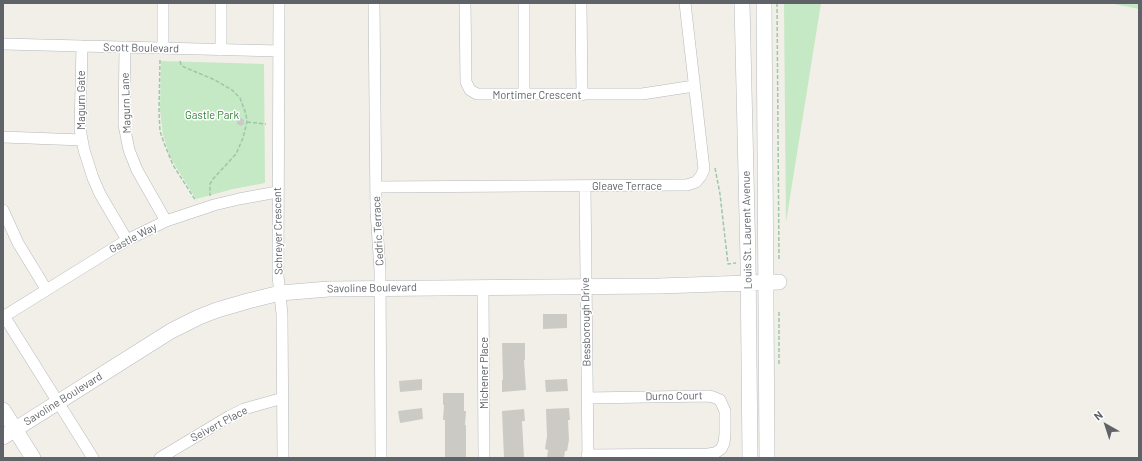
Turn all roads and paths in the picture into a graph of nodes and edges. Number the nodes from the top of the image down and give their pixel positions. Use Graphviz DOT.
graph roads {
  1 [pos="163,3"];
  2 [pos="221,3"];
  3 [pos="279,3"];
  4 [pos="374,3"];
  5 [pos="465,3"];
  6 [pos="524,3"];
  7 [pos="582,3"];
  8 [pos="685,3"];
  9 [pos="742,3"];
  10 [pos="764,3"];
  11 [pos="777,3"];
  12 [pos="3,44"];
  13 [pos="82,46"];
  14 [pos="125,47"];
  15 [pos="163,48"];
  16 [pos="221,50"];
  17 [pos="279,51"];
  18 [pos="160,60"];
  19 [pos="180,61"];
  20 [pos="694,86"];
  21 [pos="524,95"];
  22 [pos="582,95"];
  23 [pos="247,122"];
  24 [pos="266,124"];
  25 [pos="3,138"];
  26 [pos="82,140"];
  27 [pos="714,167"];
  28 [pos="585,186"];
  29 [pos="376,187"];
  30 [pos="278,192"];
  31 [pos="210,196"];
  32 [pos="196,201"];
  33 [pos="3,210"];
  34 [pos="166,222"];
  35 [pos="127,240"];
  36 [pos="779,260"];
  37 [pos="736,263"];
  38 [pos="748,282"];
  39 [pos="772,282"];
  40 [pos="483,287"];
  41 [pos="586,287"];
  42 [pos="380,288"];
  43 [pos="46,289"];
  44 [pos="280,293"];
  45 [pos="3,317"];
  46 [pos="283,398"];
  47 [pos="587,398"];
  48 [pos="58,402"];
  49 [pos="3,410"];
  50 [pos="9,433"];
  51 [pos="588,456"];
  52 [pos="33,458"];
  53 [pos="93,458"];
  54 [pos="160,458"];
  55 [pos="283,458"];
  56 [pos="381,458"];
  57 [pos="484,458"];
  58 [pos="750,458"];
  59 [pos="767,458"];
  1 -- 15 [label="street"];
  2 -- 16 [label="street"];
  3 -- 17 [label="street, Schreyer Crescent"];
  4 -- 29 [label="street, Cedric Terrace"];
  5 -- 21 [label="street, Mortimer Crescent"];
  6 -- 21 [label="street"];
  7 -- 22 [label="street"];
  8 -- 20 [label="street, Gleave Terrace"];
  9 -- 38 [label="main road, Louis St. Laurent Avenue"];
  10 -- 39 [label="main road, Louis St. Laurent Avenue"];
  11 -- 36 [label="path"];
  12 -- 13 [label="street, Scott Boulevard"];
  13 -- 14 [label="street, Scott Boulevard"];
  13 -- 26 [label="street, Magurn Gate"];
  14 -- 15 [label="street, Scott Boulevard"];
  14 -- 34 [label="street, Magurn Lane"];
  15 -- 16 [label="street, Scott Boulevard"];
  16 -- 17 [label="street, Scott Boulevard"];
  17 -- 30 [label="street, Schreyer Crescent"];
  18 -- 32 [label="path"];
  19 -- 23 [label="path"];
  20 -- 22 [label="street, Mortimer Crescent"];
  20 -- 28 [label="street, Gleave Terrace"];
  21 -- 22 [label="street, Mortimer Crescent"];
  23 -- 24 [label="path"];
  23 -- 31 [label="path"];
  25 -- 26 [label="street"];
  26 -- 35 [label="street, Magurn Gate"];
  27 -- 37 [label="path"];
  28 -- 29 [label="street, Gleave Terrace"];
  28 -- 41 [label="street, Bessborough Drive"];
  29 -- 42 [label="street, Cedric Terrace"];
  30 -- 34 [label="street, Gastle Way"];
  30 -- 44 [label="street, Schreyer Crescent"];
  33 -- 43 [label="street"];
  34 -- 35 [label="street, Gastle Way"];
  35 -- 43 [label="street, Gastle Way"];
  38 -- 39 [label="main road, Savoline Boulevard"];
  38 -- 41 [label="main road, Savoline Boulevard"];
  38 -- 58 [label="main road, Louis St. Laurent Avenue"];
  39 -- 59 [label="main road, Louis St. Laurent Avenue"];
  40 -- 41 [label="main road, Savoline Boulevard"];
  40 -- 42 [label="main road, Savoline Boulevard"];
  40 -- 57 [label="street, Michener Place"];
  41 -- 47 [label="street, Bessborough Drive"];
  42 -- 44 [label="main road, Savoline Boulevard"];
  42 -- 56 [label="street, Cedric Terrace"];
  43 -- 45 [label="street, Gastle Way"];
  44 -- 46 [label="street, Schreyer Crescent"];
  44 -- 48 [label="main road, Savoline Boulevard"];
  45 -- 48 [label="street"];
  46 -- 54 [label="street, Seivert Place"];
  46 -- 55 [label="street, Schreyer Crescent"];
  47 -- 51 [label="street, Bessborough Drive"];
  47 -- 51 [label="street, Durno Court"];
  48 -- 50 [label="main road, Savoline Boulevard"];
  48 -- 53 [label="street"];
  49 -- 50 [label="main road"];
  50 -- 52 [label="main road"];
}
